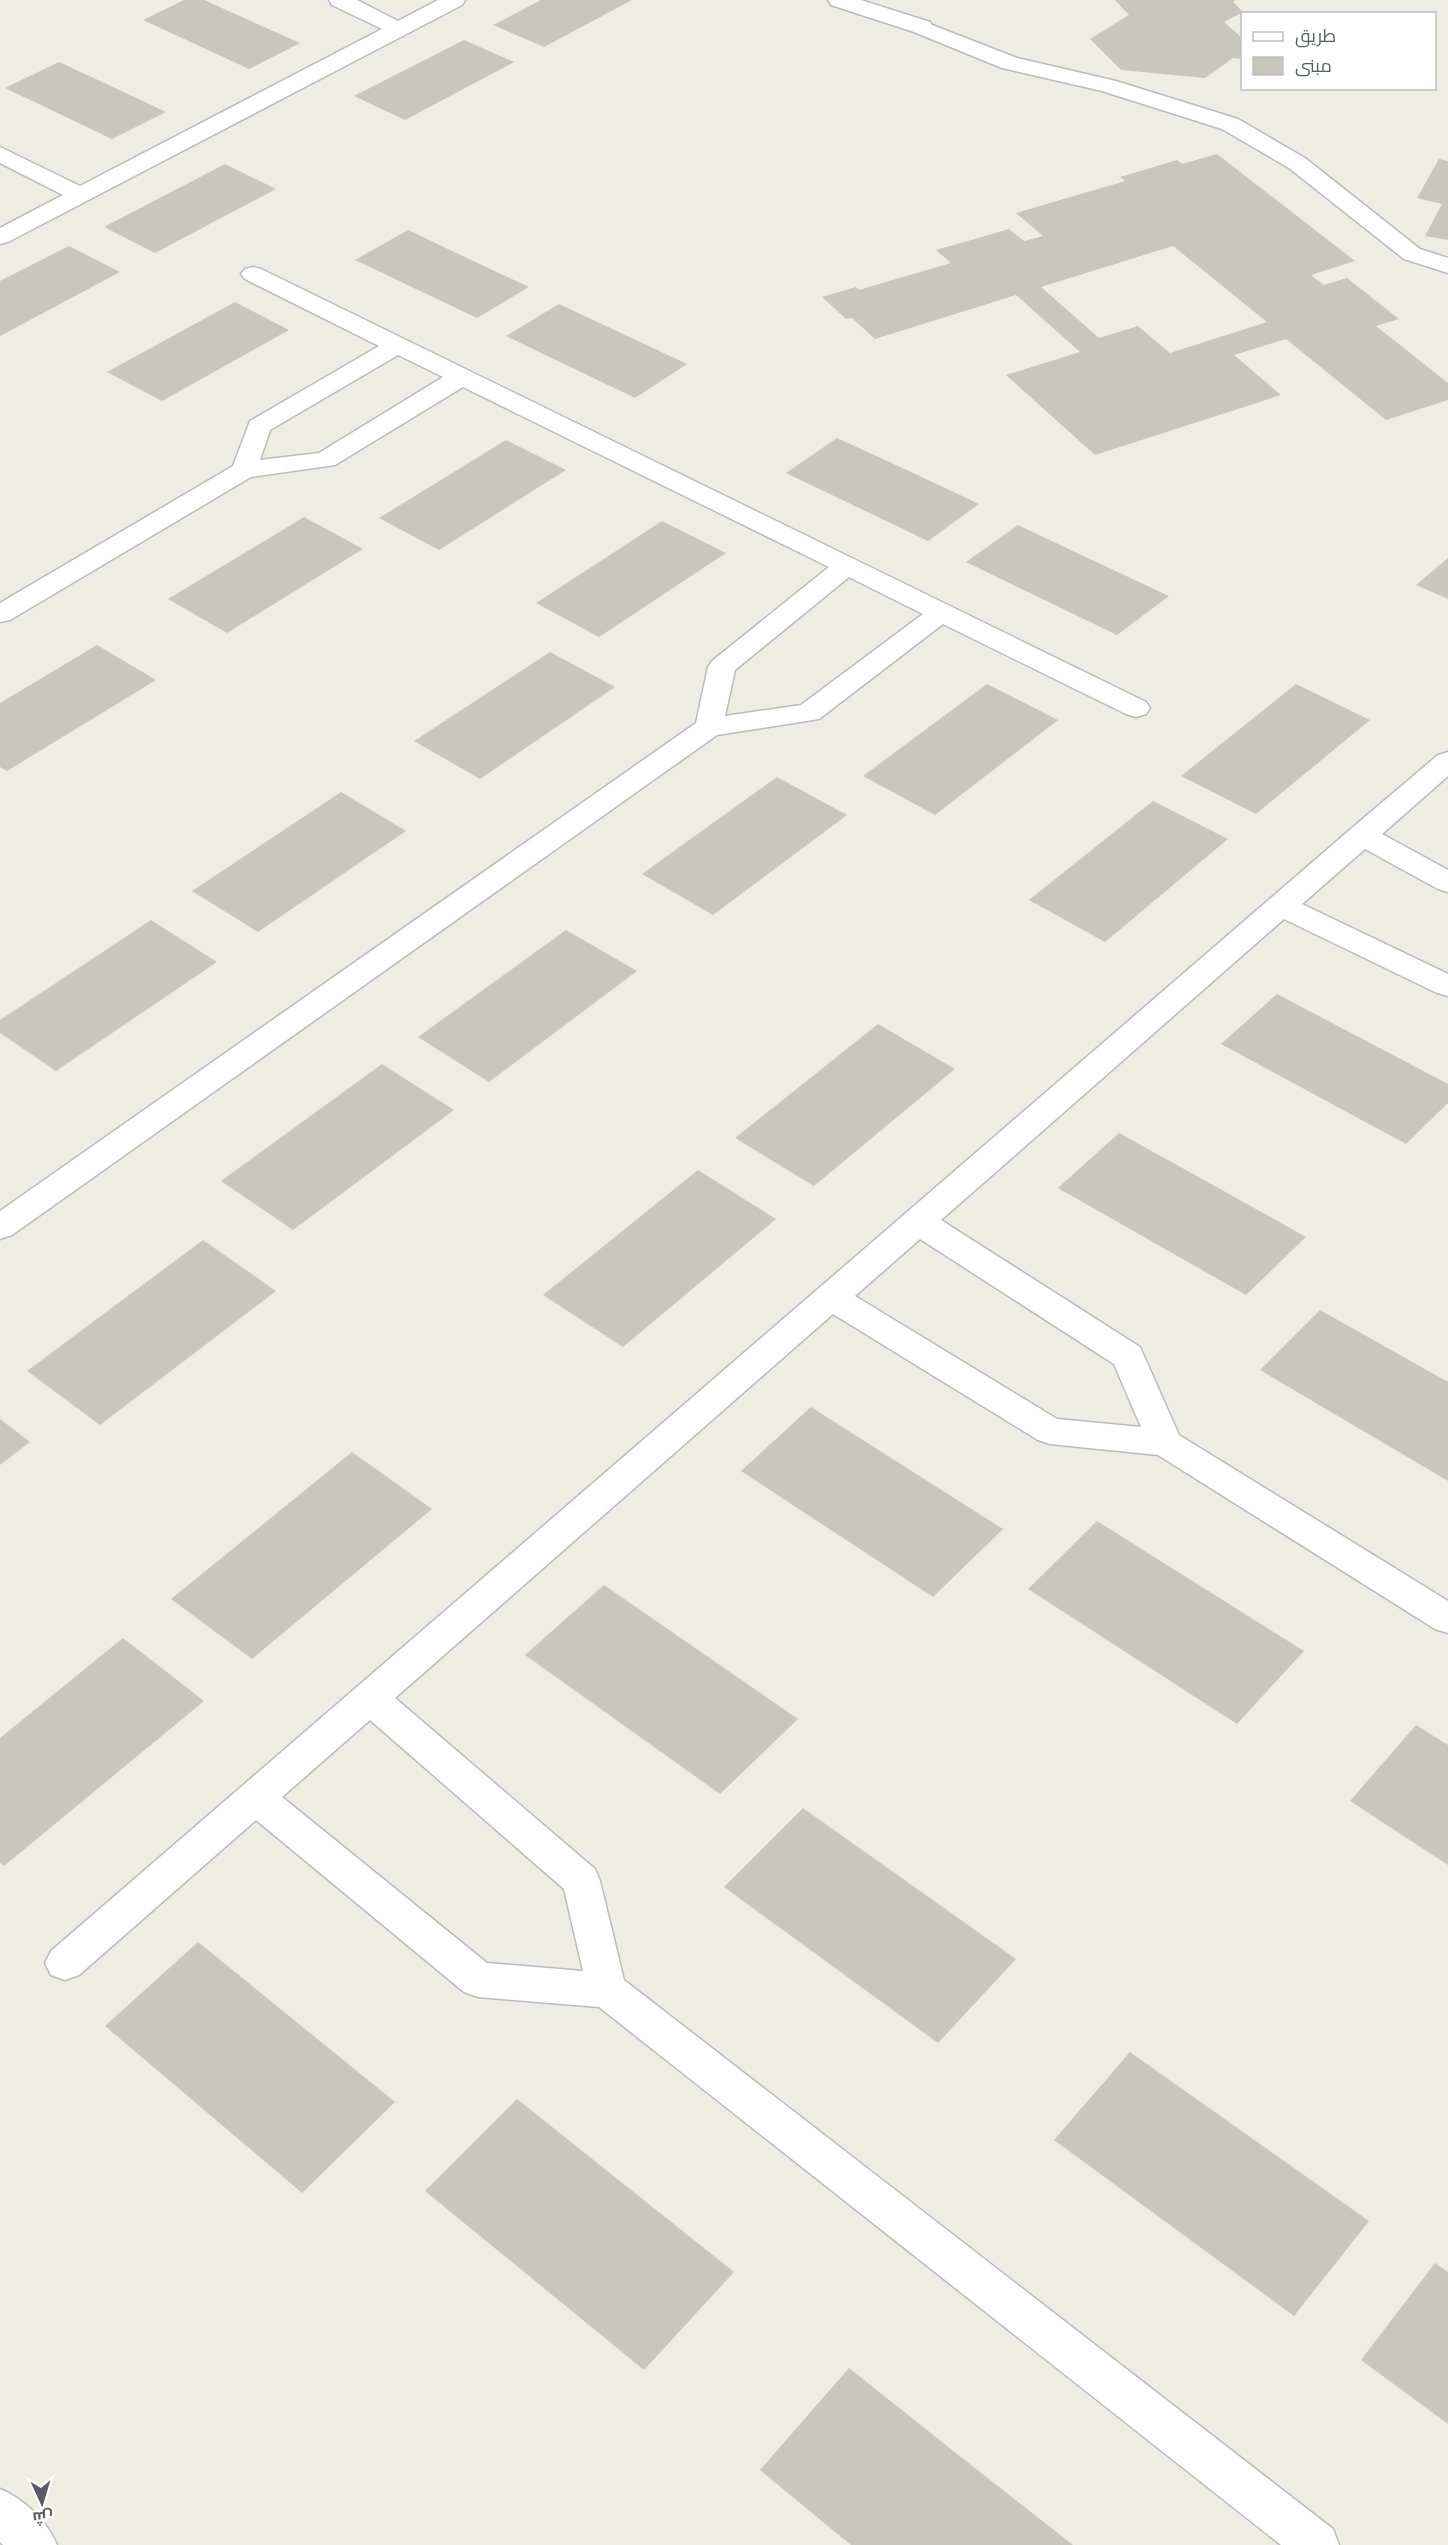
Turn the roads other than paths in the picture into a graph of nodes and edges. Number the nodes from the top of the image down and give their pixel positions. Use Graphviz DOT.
graph roads {
  1 [pos="340,0"];
  2 [pos="454,0"];
  3 [pos="839,0"];
  4 [pos="398,30"];
  5 [pos="0,154"];
  6 [pos="80,195"];
  7 [pos="2,234"];
  8 [pos="1448,266"];
  9 [pos="253,274"];
  10 [pos="398,345"];
  11 [pos="462,376"];
  12 [pos="244,470"];
  13 [pos="847,566"];
  14 [pos="942,612"];
  15 [pos="0,614"];
  16 [pos="1136,708"];
  17 [pos="709,727"];
  18 [pos="1448,761"];
  19 [pos="1362,835"];
  20 [pos="1448,882"];
  21 [pos="1281,906"];
  22 [pos="1448,986"];
  23 [pos="917,1221"];
  24 [pos="0,1227"];
  25 [pos="831,1297"];
  26 [pos="1165,1443"];
  27 [pos="1448,1619"];
  28 [pos="369,1697"];
  29 [pos="255,1797"];
  30 [pos="64,1962"];
  31 [pos="607,1990"];
  32 [pos="0,2511"];
  33 [pos="35,2545"];
  34 [pos="1317,2545"];
  1 -- 4 [label="street"];
  2 -- 4 [label="street"];
  3 -- 8 [label="street"];
  4 -- 6 [label="street"];
  5 -- 6 [label="street"];
  6 -- 7 [label="street"];
  9 -- 10 [label="street"];
  10 -- 11 [label="street"];
  10 -- 12 [label="street"];
  11 -- 12 [label="street"];
  11 -- 13 [label="street"];
  12 -- 15 [label="street"];
  13 -- 14 [label="street"];
  13 -- 17 [label="street"];
  14 -- 16 [label="street"];
  14 -- 17 [label="street"];
  17 -- 24 [label="street"];
  18 -- 19 [label="street"];
  19 -- 20 [label="street"];
  19 -- 21 [label="street"];
  21 -- 22 [label="street"];
  21 -- 23 [label="street"];
  23 -- 25 [label="street"];
  23 -- 26 [label="street"];
  25 -- 26 [label="street"];
  25 -- 28 [label="street"];
  26 -- 27 [label="street"];
  28 -- 29 [label="street"];
  28 -- 31 [label="street"];
  29 -- 30 [label="street"];
  29 -- 31 [label="street"];
  31 -- 34 [label="street"];
  32 -- 33 [label="street"];
}
